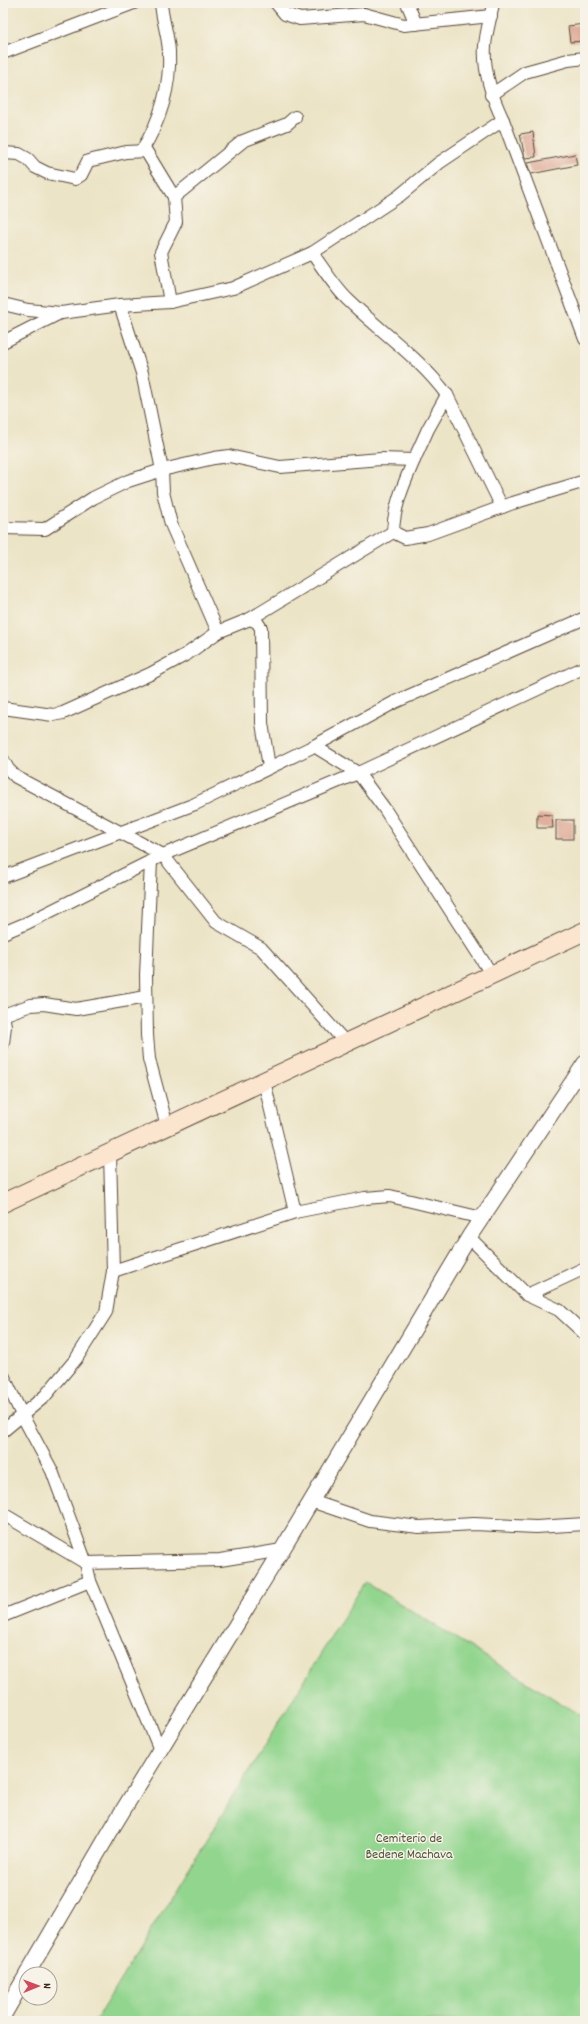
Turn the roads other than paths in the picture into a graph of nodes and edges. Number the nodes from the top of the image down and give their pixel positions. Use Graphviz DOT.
graph roads {
  1 [pos="134,3"];
  2 [pos="161,3"];
  3 [pos="276,3"];
  4 [pos="407,3"];
  5 [pos="493,3"];
  6 [pos="491,16"];
  7 [pos="416,24"];
  8 [pos="3,54"];
  9 [pos="585,58"];
  10 [pos="491,95"];
  11 [pos="295,117"];
  12 [pos="503,120"];
  13 [pos="142,150"];
  14 [pos="3,153"];
  15 [pos="174,198"];
  16 [pos="312,253"];
  17 [pos="170,302"];
  18 [pos="3,304"];
  19 [pos="120,305"];
  20 [pos="61,313"];
  21 [pos="585,338"];
  22 [pos="3,342"];
  23 [pos="447,395"];
  24 [pos="414,460"];
  25 [pos="162,470"];
  26 [pos="585,481"];
  27 [pos="502,506"];
  28 [pos="3,528"];
  29 [pos="394,532"];
  30 [pos="250,618"];
  31 [pos="585,618"];
  32 [pos="218,632"];
  33 [pos="585,667"];
  34 [pos="3,708"];
  35 [pos="314,746"];
  36 [pos="5,767"];
  37 [pos="269,768"];
  38 [pos="358,773"];
  39 [pos="123,833"];
  40 [pos="163,855"];
  41 [pos="151,861"];
  42 [pos="3,877"];
  43 [pos="585,931"];
  44 [pos="3,933"];
  45 [pos="492,974"];
  46 [pos="146,997"];
  47 [pos="3,1014"];
  48 [pos="3,1043"];
  49 [pos="346,1043"];
  50 [pos="585,1063"];
  51 [pos="264,1081"];
  52 [pos="167,1126"];
  53 [pos="110,1152"];
  54 [pos="3,1203"];
  55 [pos="294,1212"];
  56 [pos="482,1218"];
  57 [pos="469,1237"];
  58 [pos="585,1268"];
  59 [pos="113,1270"];
  60 [pos="528,1295"];
  61 [pos="585,1334"];
  62 [pos="3,1374"];
  63 [pos="22,1415"];
  64 [pos="3,1431"];
  65 [pos="311,1501"];
  66 [pos="3,1514"];
  67 [pos="585,1524"];
  68 [pos="282,1550"];
  69 [pos="86,1563"];
  70 [pos="90,1581"];
  71 [pos="3,1616"];
  72 [pos="160,1750"];
  73 [pos="32,1966"];
  74 [pos="18,1990"];
  75 [pos="3,2016"];
  1 -- 8 [label="street"];
  2 -- 13 [label="street"];
  3 -- 7 [label="street"];
  4 -- 7 [label="street"];
  5 -- 6 [label="street"];
  6 -- 7 [label="street"];
  6 -- 10 [label="street"];
  9 -- 10 [label="street"];
  10 -- 12 [label="street"];
  11 -- 15 [label="street"];
  12 -- 16 [label="street"];
  12 -- 21 [label="street"];
  13 -- 14 [label="street"];
  13 -- 15 [label="street"];
  15 -- 17 [label="street"];
  16 -- 17 [label="street"];
  16 -- 23 [label="street"];
  17 -- 19 [label="street"];
  18 -- 20 [label="street"];
  19 -- 20 [label="street"];
  19 -- 25 [label="street"];
  20 -- 22 [label="street"];
  23 -- 24 [label="street"];
  23 -- 27 [label="street"];
  24 -- 25 [label="street"];
  24 -- 29 [label="street"];
  25 -- 28 [label="street"];
  25 -- 32 [label="street"];
  26 -- 27 [label="street"];
  27 -- 29 [label="street"];
  29 -- 30 [label="street"];
  30 -- 32 [label="street"];
  30 -- 37 [label="street"];
  31 -- 35 [label="street"];
  32 -- 34 [label="street"];
  33 -- 38 [label="street"];
  35 -- 37 [label="street"];
  35 -- 38 [label="street"];
  36 -- 39 [label="street"];
  37 -- 39 [label="street"];
  38 -- 40 [label="street"];
  38 -- 45 [label="street"];
  39 -- 40 [label="street"];
  39 -- 42 [label="street"];
  40 -- 41 [label="street"];
  40 -- 49 [label="street"];
  41 -- 44 [label="street"];
  41 -- 46 [label="street"];
  43 -- 45 [label="main road"];
  45 -- 49 [label="main road"];
  46 -- 47 [label="street"];
  46 -- 52 [label="street"];
  47 -- 48 [label="street"];
  49 -- 51 [label="main road"];
  50 -- 56 [label="street"];
  51 -- 52 [label="main road"];
  51 -- 55 [label="street"];
  52 -- 53 [label="main road"];
  53 -- 54 [label="main road"];
  53 -- 59 [label="street"];
  55 -- 56 [label="street"];
  55 -- 59 [label="street"];
  56 -- 57 [label="street"];
  57 -- 60 [label="street"];
  57 -- 65 [label="street"];
  58 -- 60 [label="street"];
  59 -- 63 [label="street"];
  60 -- 61 [label="street"];
  62 -- 63 [label="street"];
  63 -- 64 [label="street"];
  63 -- 69 [label="street"];
  65 -- 67 [label="street"];
  65 -- 68 [label="street"];
  66 -- 69 [label="street"];
  68 -- 69 [label="street"];
  68 -- 72 [label="street"];
  69 -- 70 [label="street"];
  70 -- 71 [label="street"];
  70 -- 72 [label="street"];
  72 -- 73 [label="street"];
  74 -- 75 [label="street"];
}
